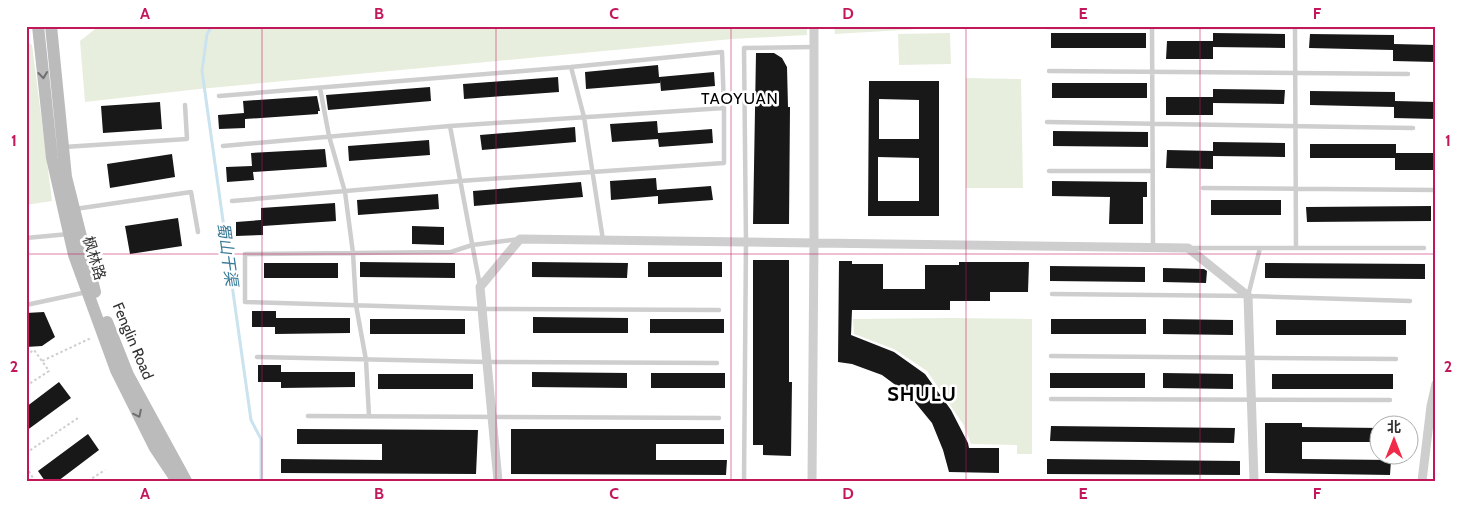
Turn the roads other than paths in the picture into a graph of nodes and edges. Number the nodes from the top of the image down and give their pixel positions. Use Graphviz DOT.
graph roads {
  1 [pos="38,26"];
  2 [pos="51,26"];
  3 [pos="814,26"];
  4 [pos="1047,27"];
  5 [pos="1152,27"];
  6 [pos="1295,27"];
  7 [pos="1410,27"];
  8 [pos="814,47"];
  9 [pos="571,67"];
  10 [pos="1049,71"];
  11 [pos="1153,71"];
  12 [pos="1296,73"];
  13 [pos="1408,74"];
  14 [pos="320,88"];
  15 [pos="219,96"];
  16 [pos="185,105"];
  17 [pos="724,108"];
  18 [pos="584,117"];
  19 [pos="1047,122"];
  20 [pos="1153,123"];
  21 [pos="1296,125"];
  22 [pos="450,126"];
  23 [pos="1414,128"];
  24 [pos="329,136"];
  25 [pos="223,146"];
  26 [pos="63,147"];
  27 [pos="1050,171"];
  28 [pos="1153,171"];
  29 [pos="593,172"];
  30 [pos="460,182"];
  31 [pos="1203,188"];
  32 [pos="1296,190"];
  33 [pos="1434,190"];
  34 [pos="344,192"];
  35 [pos="232,201"];
  36 [pos="74,210"];
  37 [pos="74,232"];
  38 [pos="198,232"];
  39 [pos="26,238"];
  40 [pos="520,239"];
  41 [pos="603,240"];
  42 [pos="746,242"];
  43 [pos="814,243"];
  44 [pos="472,245"];
  45 [pos="1153,247"];
  46 [pos="1188,248"];
  47 [pos="1260,248"];
  48 [pos="1296,248"];
  49 [pos="1424,248"];
  50 [pos="353,253"];
  51 [pos="480,287"];
  52 [pos="92,292"];
  53 [pos="1052,294"];
  54 [pos="1248,296"];
  55 [pos="1410,301"];
  56 [pos="26,305"];
  57 [pos="356,305"];
  58 [pos="482,308"];
  59 [pos="719,310"];
  60 [pos="1051,356"];
  61 [pos="257,357"];
  62 [pos="1250,358"];
  63 [pos="1396,359"];
  64 [pos="366,360"];
  65 [pos="487,362"];
  66 [pos="717,363"];
  67 [pos="1436,384"];
  68 [pos="1051,398"];
  69 [pos="1251,400"];
  70 [pos="1390,400"];
  71 [pos="308,416"];
  72 [pos="369,416"];
  73 [pos="492,417"];
  74 [pos="719,418"];
  75 [pos="177,481"];
  76 [pos="186,481"];
  77 [pos="498,481"];
  78 [pos="744,481"];
  79 [pos="812,481"];
  80 [pos="1254,481"];
  81 [pos="1422,481"];
  1 -- 37 [label="main road, 枫林路, one-way"];
  2 -- 26 [label="main road"];
  3 -- 8 [label="street"];
  4 -- 5 [label="lane"];
  5 -- 6 [label="lane"];
  5 -- 11 [label="lane"];
  6 -- 7 [label="lane"];
  6 -- 12 [label="lane"];
  8 -- 42 [label="lane"];
  8 -- 43 [label="street"];
  9 -- 14 [label="lane"];
  9 -- 17 [label="lane"];
  9 -- 18 [label="lane"];
  10 -- 11 [label="lane"];
  11 -- 12 [label="lane"];
  11 -- 20 [label="lane"];
  12 -- 13 [label="lane"];
  12 -- 21 [label="lane"];
  14 -- 15 [label="lane"];
  14 -- 24 [label="lane"];
  16 -- 26 [label="lane"];
  17 -- 18 [label="lane"];
  17 -- 29 [label="lane"];
  18 -- 22 [label="lane"];
  18 -- 29 [label="lane"];
  19 -- 20 [label="lane"];
  20 -- 21 [label="lane"];
  20 -- 28 [label="lane"];
  21 -- 23 [label="lane"];
  21 -- 32 [label="lane"];
  22 -- 24 [label="lane"];
  22 -- 30 [label="lane"];
  24 -- 25 [label="lane"];
  24 -- 34 [label="lane"];
  26 -- 36 [label="main road"];
  27 -- 28 [label="lane"];
  28 -- 45 [label="lane"];
  29 -- 30 [label="lane"];
  29 -- 41 [label="lane"];
  30 -- 34 [label="lane"];
  30 -- 44 [label="lane"];
  31 -- 32 [label="lane"];
  32 -- 33 [label="lane"];
  32 -- 48 [label="lane"];
  34 -- 35 [label="lane"];
  34 -- 50 [label="lane"];
  36 -- 37 [label="main road"];
  36 -- 38 [label="lane"];
  37 -- 39 [label="lane"];
  37 -- 52 [label="main road, 枫林路"];
  40 -- 41 [label="street"];
  40 -- 44 [label="lane"];
  40 -- 51 [label="street"];
  41 -- 42 [label="street"];
  42 -- 43 [label="street"];
  42 -- 78 [label="lane"];
  43 -- 45 [label="street"];
  43 -- 79 [label="street"];
  44 -- 50 [label="lane"];
  44 -- 51 [label="lane"];
  45 -- 46 [label="street"];
  46 -- 47 [label="lane"];
  46 -- 54 [label="street"];
  47 -- 48 [label="lane"];
  47 -- 54 [label="lane"];
  48 -- 49 [label="lane"];
  50 -- 57 [label="lane"];
  50 -- 57 [label="lane"];
  51 -- 58 [label="street"];
  52 -- 56 [label="lane"];
  52 -- 75 [label="main road, 枫林路, one-way"];
  52 -- 76 [label="main road, Fenglin Road"];
  53 -- 54 [label="lane"];
  54 -- 55 [label="lane"];
  54 -- 62 [label="street"];
  57 -- 58 [label="lane"];
  57 -- 64 [label="lane"];
  58 -- 59 [label="lane"];
  58 -- 65 [label="street"];
  60 -- 62 [label="lane"];
  61 -- 64 [label="lane"];
  62 -- 63 [label="lane"];
  62 -- 69 [label="street"];
  64 -- 65 [label="lane"];
  64 -- 72 [label="lane"];
  65 -- 66 [label="lane"];
  65 -- 73 [label="street"];
  67 -- 81 [label="street"];
  68 -- 69 [label="lane"];
  69 -- 70 [label="lane"];
  69 -- 80 [label="street"];
  71 -- 72 [label="lane"];
  72 -- 73 [label="lane"];
  73 -- 74 [label="lane"];
  73 -- 77 [label="street"];
}
